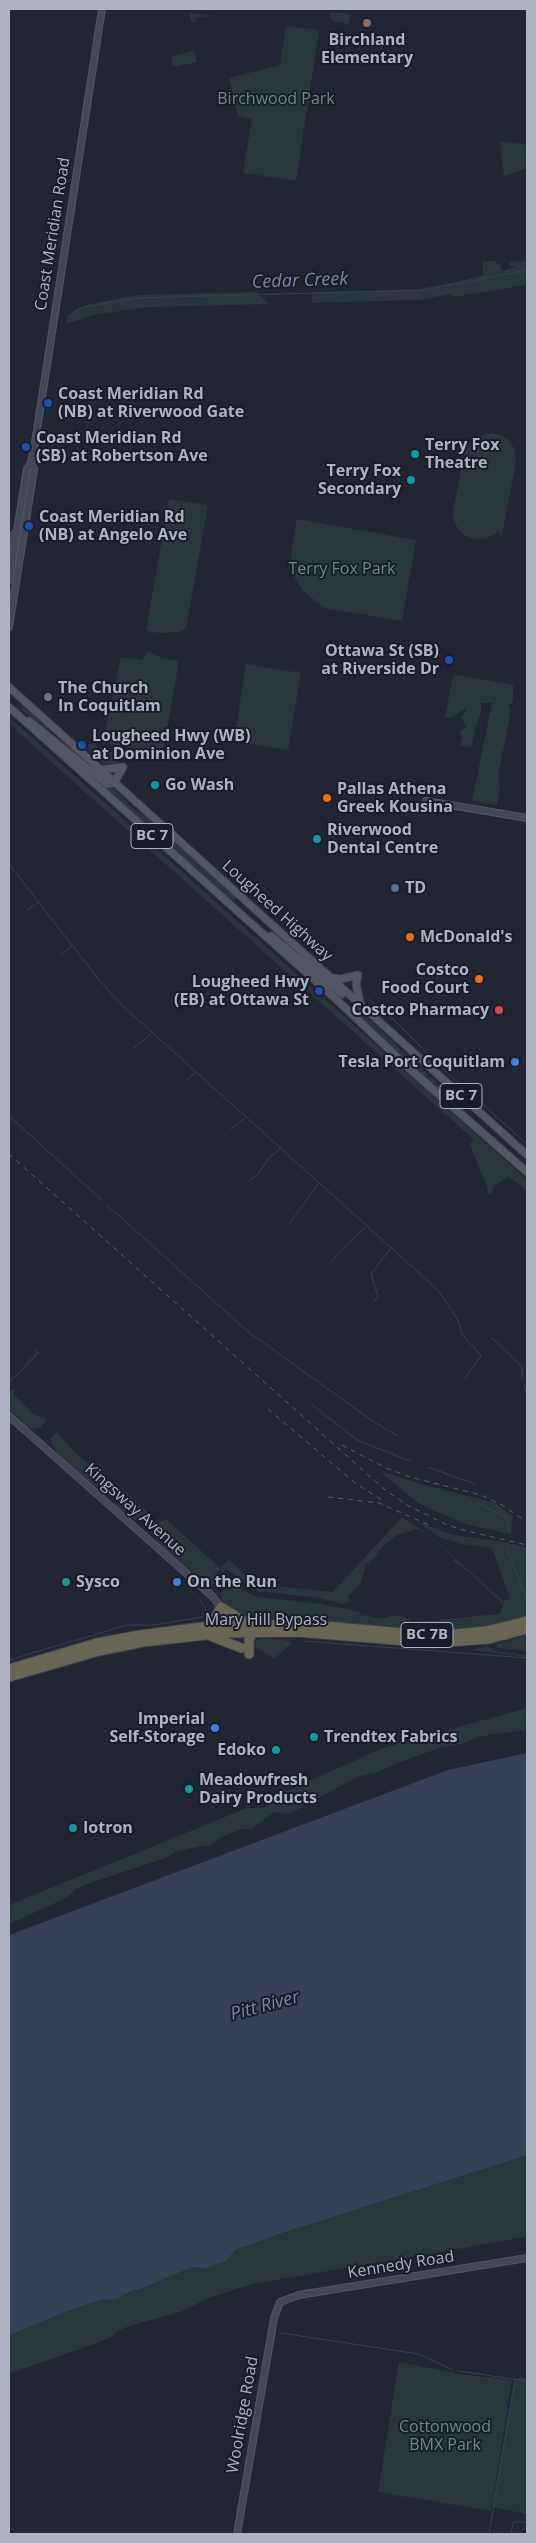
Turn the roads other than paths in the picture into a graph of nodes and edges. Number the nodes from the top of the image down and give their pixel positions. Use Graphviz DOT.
graph roads {
  1 [pos="102,9"];
  2 [pos="31,463"];
  3 [pos="18,527"];
  4 [pos="9,543"];
  5 [pos="10,567"];
  6 [pos="18,568"];
  7 [pos="9,580"];
  8 [pos="9,626"];
  9 [pos="9,687"];
  10 [pos="9,708"];
  11 [pos="100,770"];
  12 [pos="114,783"];
  13 [pos="426,801"];
  14 [pos="527,818"];
  15 [pos="236,910"];
  16 [pos="331,978"];
  17 [pos="342,994"];
  18 [pos="361,1004"];
  19 [pos="527,1155"];
  20 [pos="527,1172"];
  21 [pos="9,1416"];
  22 [pos="221,1607"];
  23 [pos="527,1621"];
  24 [pos="252,1628"];
  25 [pos="229,1629"];
  26 [pos="209,1630"];
  27 [pos="527,1630"];
  28 [pos="241,1648"];
  29 [pos="249,1654"];
  30 [pos="9,1669"];
  31 [pos="9,1677"];
  32 [pos="527,2258"];
  33 [pos="280,2302"];
  34 [pos="237,2534"];
  1 -- 2 [label="main road, Coast Meridian Road"];
  2 -- 3 [label="main road, Coast Meridian Road"];
  2 -- 6 [label="main road, Coast Meridian Road"];
  3 -- 4 [label="main road"];
  3 -- 5 [label="main road, Coast Meridian Road"];
  5 -- 6 [label="main road"];
  5 -- 7 [label="main road, Coast Meridian Road"];
  6 -- 8 [label="main road, Coast Meridian Road"];
  9 -- 11 [label="main road, Lougheed Highway / BC 7"];
  10 -- 12 [label="main road"];
  10 -- 15 [label="main road, Lougheed Highway / BC 7"];
  11 -- 12 [label="main road, Lougheed Highway / BC 7"];
  11 -- 12 [label="main road"];
  12 -- 16 [label="main road, Lougheed Highway / BC 7"];
  13 -- 14 [label="main road"];
  15 -- 17 [label="main road"];
  15 -- 20 [label="main road, Lougheed Highway / BC 7"];
  16 -- 18 [label="main road, Lougheed Highway / BC 7"];
  16 -- 18 [label="main road"];
  18 -- 19 [label="main road, Lougheed Highway / BC 7"];
  21 -- 22 [label="main road, Kingsway Avenue"];
  22 -- 24 [label="highway"];
  22 -- 25 [label="main road, Kingsway Avenue"];
  22 -- 26 [label="highway"];
  23 -- 24 [label="highway, Mary Hill Bypass / BC 7B"];
  24 -- 25 [label="highway, Mary Hill Bypass / BC 7B"];
  24 -- 27 [label="highway, Mary Hill Bypass / BC 7B"];
  24 -- 29 [label="highway"];
  25 -- 26 [label="highway, Mary Hill Bypass / BC 7B"];
  26 -- 28 [label="highway"];
  26 -- 30 [label="highway, Mary Hill Bypass / BC 7B"];
  26 -- 31 [label="highway, Mary Hill Bypass / BC 7B"];
  32 -- 33 [label="main road, Kennedy Road"];
  33 -- 34 [label="main road, Woolridge Road"];
}
